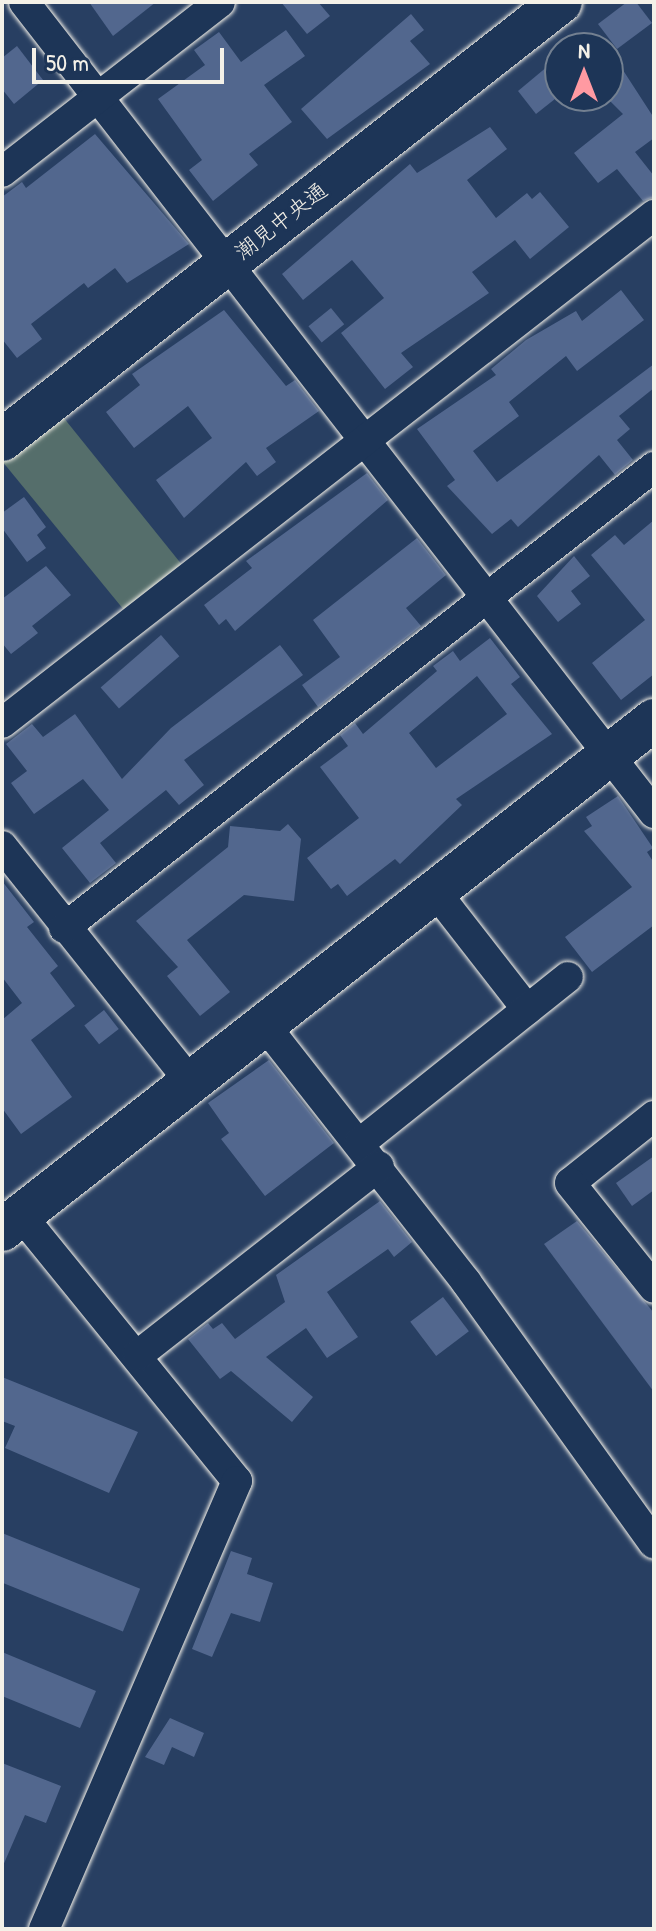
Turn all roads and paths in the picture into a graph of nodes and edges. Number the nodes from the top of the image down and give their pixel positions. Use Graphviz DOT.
graph roads {
  1 [pos="24,2"];
  2 [pos="220,2"];
  3 [pos="561,2"];
  4 [pos="97,97"];
  5 [pos="2,172"];
  6 [pos="654,215"];
  7 [pos="227,264"];
  8 [pos="2,440"];
  9 [pos="364,441"];
  10 [pos="654,467"];
  11 [pos="487,599"];
  12 [pos="654,720"];
  13 [pos="2,723"];
  14 [pos="610,754"];
  15 [pos="654,813"];
  16 [pos="2,846"];
  17 [pos="435,891"];
  18 [pos="64,928"];
  19 [pos="568,977"];
  20 [pos="527,1009"];
  21 [pos="264,1024"];
  22 [pos="191,1083"];
  23 [pos="654,1116"];
  24 [pos="369,1155"];
  25 [pos="8,1212"];
  26 [pos="654,1288"];
  27 [pos="138,1355"];
  28 [pos="654,1544"];
  29 [pos="44,1929"];
  1 -- 4 [label="street"];
  2 -- 4 [label="street"];
  3 -- 7 [label="street, 潮見中央通"];
  4 -- 5 [label="street"];
  4 -- 7 [label="street"];
  6 -- 9 [label="street"];
  7 -- 8 [label="street, 潮見中央通"];
  7 -- 9 [label="street"];
  9 -- 11 [label="street"];
  9 -- 13 [label="street"];
  10 -- 11 [label="street"];
  11 -- 14 [label="street"];
  11 -- 18 [label="street"];
  12 -- 14 [label="street"];
  14 -- 15 [label="street"];
  14 -- 17 [label="street"];
  16 -- 18 [label="street"];
  17 -- 20 [label="street"];
  17 -- 21 [label="street"];
  18 -- 22 [label="street"];
  19 -- 20 [label="street"];
  20 -- 24 [label="street"];
  21 -- 22 [label="street"];
  21 -- 24 [label="street"];
  22 -- 25 [label="street"];
  23 -- 26 [label="street"];
  24 -- 27 [label="street"];
  24 -- 28 [label="street"];
  25 -- 27 [label="street"];
  27 -- 29 [label="street"];
}
